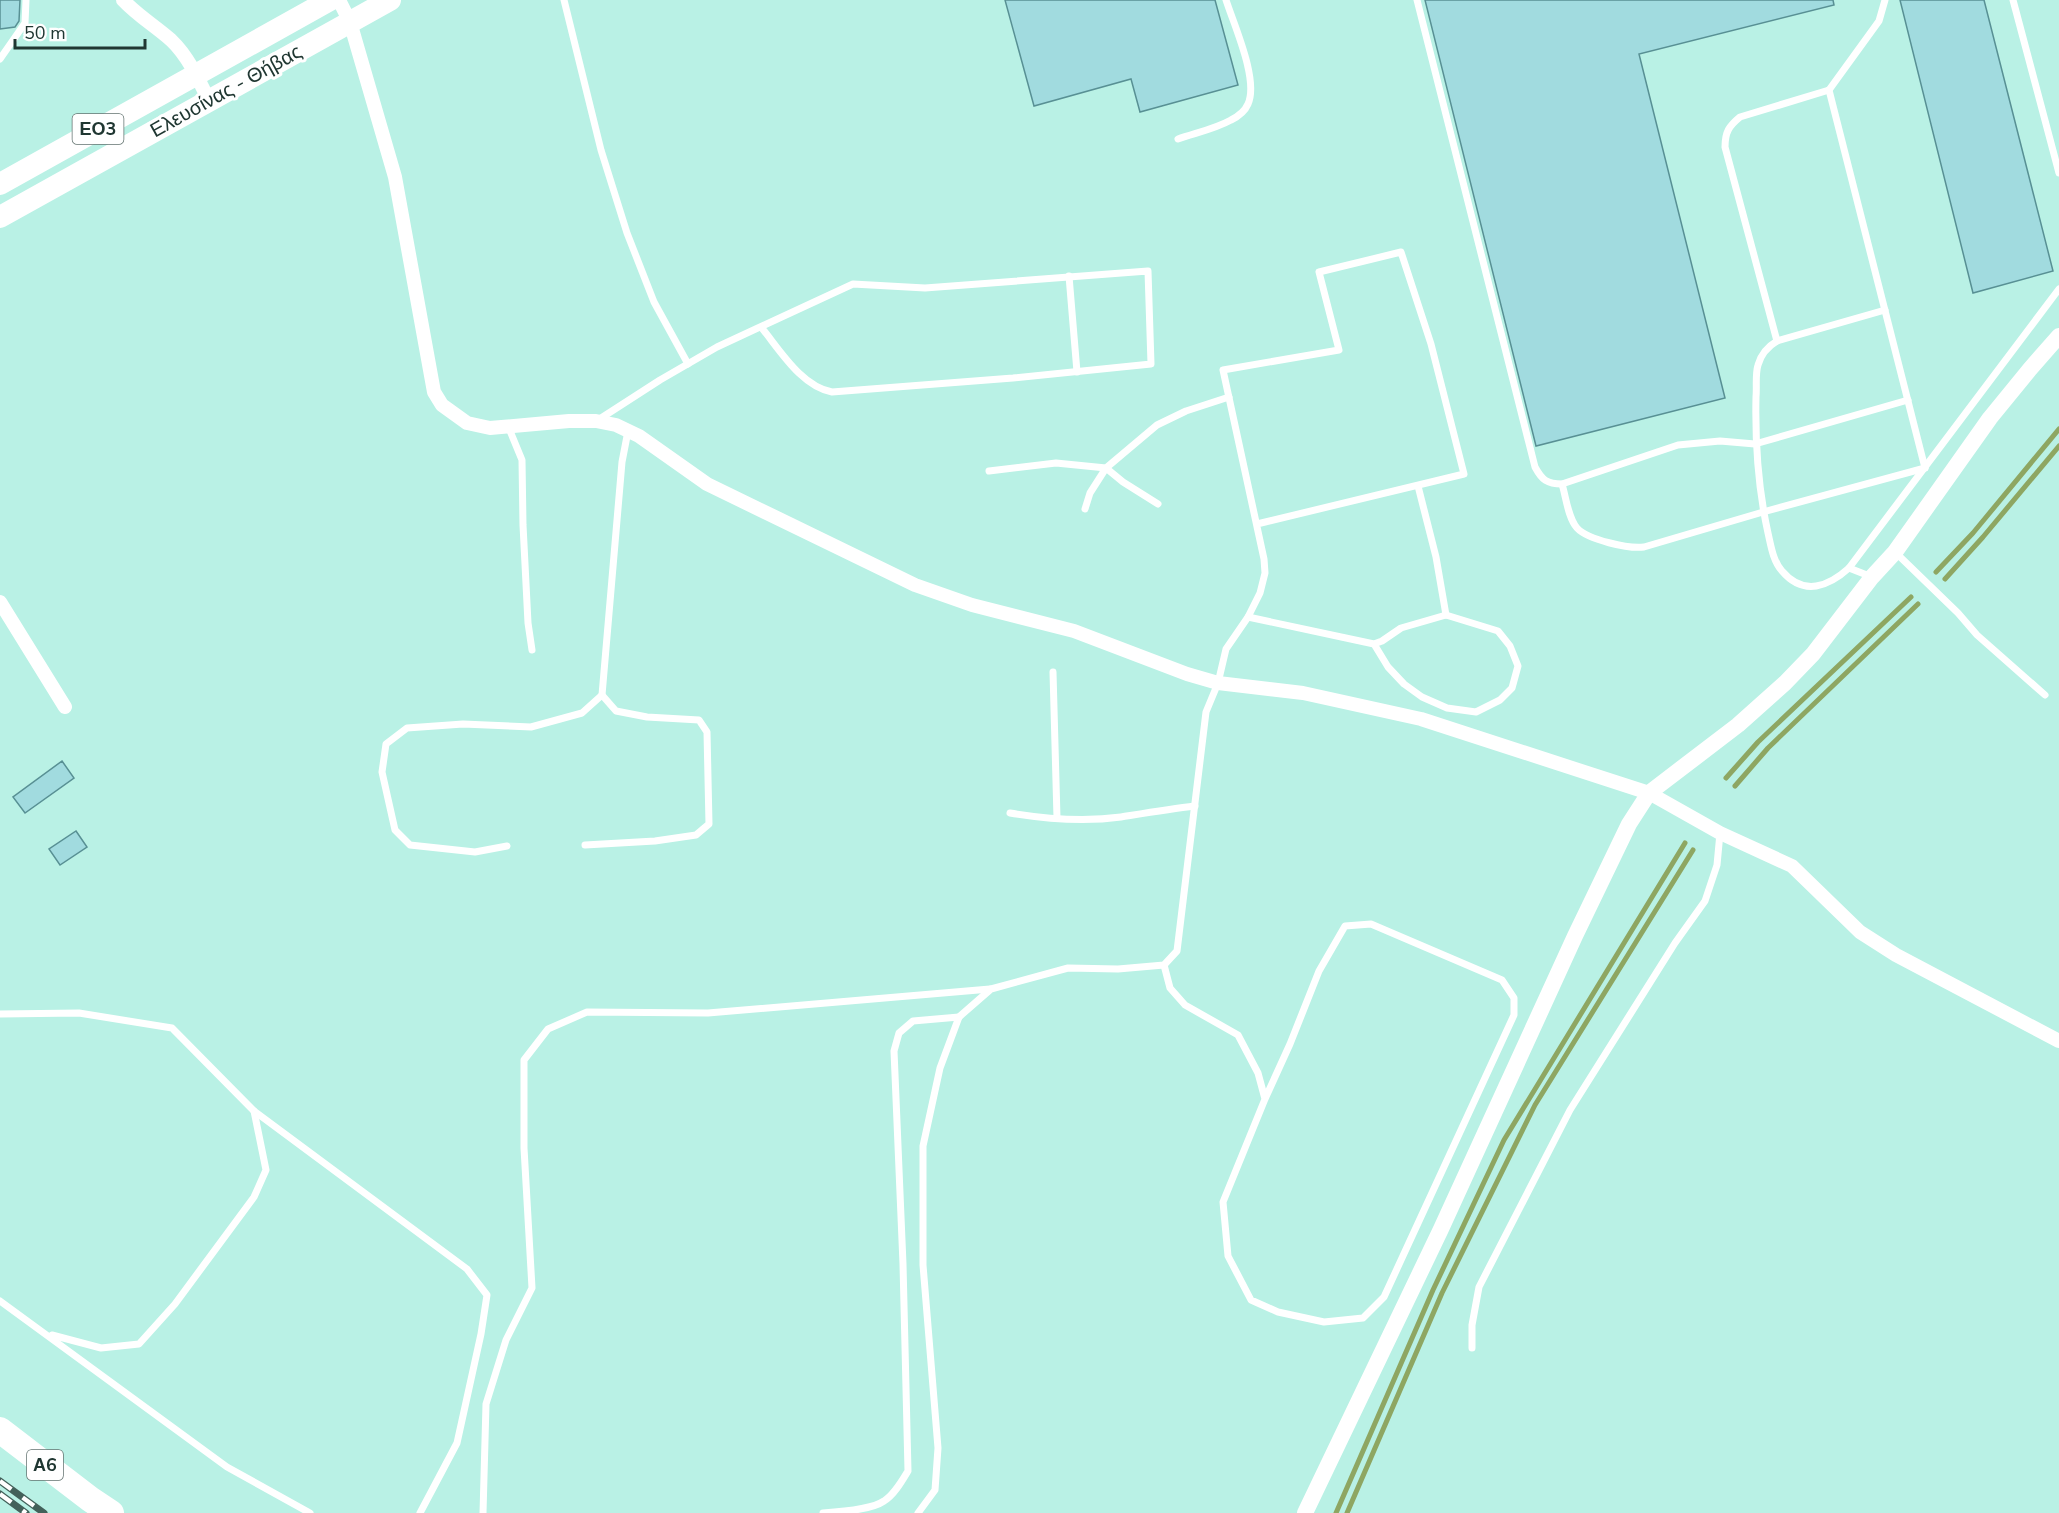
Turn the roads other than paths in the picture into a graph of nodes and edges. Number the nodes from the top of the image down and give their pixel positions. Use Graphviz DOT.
graph roads {
  1 [pos="26,0"];
  2 [pos="123,0"];
  3 [pos="330,0"];
  4 [pos="339,0"];
  5 [pos="390,0"];
  6 [pos="564,0"];
  7 [pos="1226,0"];
  8 [pos="1417,0"];
  9 [pos="1885,0"];
  10 [pos="2013,0"];
  11 [pos="350,22"];
  12 [pos="0,59"];
  13 [pos="197,75"];
  14 [pos="1829,90"];
  15 [pos="209,101"];
  16 [pos="1178,139"];
  17 [pos="2059,173"];
  18 [pos="0,184"];
  19 [pos="0,218"];
  20 [pos="1070,276"];
  21 [pos="2059,289"];
  22 [pos="1885,310"];
  23 [pos="761,327"];
  24 [pos="2059,336"];
  25 [pos="1777,341"];
  26 [pos="688,364"];
  27 [pos="1077,372"];
  28 [pos="1229,397"];
  29 [pos="1908,400"];
  30 [pos="596,421"];
  31 [pos="508,426"];
  32 [pos="628,430"];
  33 [pos="1755,444"];
  34 [pos="1106,468"];
  35 [pos="1925,468"];
  36 [pos="988,471"];
  37 [pos="1562,484"];
  38 [pos="1418,486"];
  39 [pos="1158,504"];
  40 [pos="1084,508"];
  41 [pos="1763,512"];
  42 [pos="1257,524"];
  43 [pos="1895,552"];
  44 [pos="1849,568"];
  45 [pos="1872,577"];
  46 [pos="0,602"];
  47 [pos="1446,615"];
  48 [pos="1248,618"];
  49 [pos="1374,644"];
  50 [pos="532,650"];
  51 [pos="1053,672"];
  52 [pos="1218,683"];
  53 [pos="602,694"];
  54 [pos="2044,695"];
  55 [pos="65,707"];
  56 [pos="1649,793"];
  57 [pos="1195,806"];
  58 [pos="1010,813"];
  59 [pos="1057,818"];
  60 [pos="1720,834"];
  61 [pos="585,845"];
  62 [pos="507,846"];
  63 [pos="1164,966"];
  64 [pos="991,989"];
  65 [pos="0,1014"];
  66 [pos="959,1017"];
  67 [pos="2059,1041"];
  68 [pos="1265,1099"];
  69 [pos="254,1112"];
  70 [pos="0,1301"];
  71 [pos="47,1334"];
  72 [pos="1472,1348"];
  73 [pos="0,1430"];
  74 [pos="111,1513"];
  75 [pos="310,1513"];
  76 [pos="420,1513"];
  77 [pos="483,1513"];
  78 [pos="823,1513"];
  79 [pos="918,1513"];
  80 [pos="1305,1513"];
  1 -- 12 [label="lane"];
  2 -- 13 [label="street"];
  3 -- 13 [label="main road, Ελευσίνας - Θήβας / ΕΟ3"];
  4 -- 11 [label="street"];
  5 -- 11 [label="main road, Ελευσίνας - Θήβας / ΕΟ3"];
  6 -- 26 [label="lane"];
  7 -- 16 [label="lane"];
  8 -- 37 [label="lane"];
  9 -- 14 [label="lane"];
  10 -- 17 [label="lane"];
  11 -- 15 [label="main road, Ελευσίνας - Θήβας / ΕΟ3"];
  11 -- 31 [label="street"];
  13 -- 15 [label="street"];
  13 -- 18 [label="main road, Ελευσίνας - Θήβας / ΕΟ3"];
  14 -- 22 [label="lane"];
  14 -- 25 [label="lane"];
  15 -- 19 [label="main road, Ελευσίνας - Θήβας / ΕΟ3"];
  20 -- 23 [label="lane"];
  20 -- 27 [label="lane"];
  20 -- 27 [label="lane"];
  21 -- 35 [label="lane"];
  22 -- 25 [label="lane"];
  22 -- 29 [label="lane"];
  23 -- 26 [label="lane"];
  23 -- 27 [label="lane"];
  24 -- 43 [label="street"];
  25 -- 33 [label="lane"];
  26 -- 30 [label="lane"];
  28 -- 34 [label="lane"];
  28 -- 38 [label="lane"];
  28 -- 42 [label="lane"];
  29 -- 33 [label="lane"];
  29 -- 35 [label="lane"];
  30 -- 31 [label="street"];
  30 -- 32 [label="street"];
  31 -- 50 [label="lane"];
  32 -- 52 [label="street"];
  32 -- 53 [label="lane"];
  33 -- 37 [label="lane"];
  33 -- 41 [label="lane"];
  34 -- 36 [label="lane"];
  34 -- 39 [label="lane"];
  34 -- 40 [label="lane"];
  35 -- 41 [label="lane"];
  35 -- 44 [label="lane"];
  37 -- 41 [label="lane"];
  38 -- 42 [label="lane"];
  38 -- 47 [label="lane"];
  41 -- 44 [label="lane"];
  42 -- 48 [label="lane"];
  43 -- 45 [label="street"];
  43 -- 54 [label="lane"];
  44 -- 45 [label="lane"];
  45 -- 56 [label="street"];
  46 -- 55 [label="street"];
  47 -- 49 [label="lane"];
  47 -- 49 [label="lane"];
  48 -- 49 [label="lane"];
  48 -- 52 [label="lane"];
  51 -- 59 [label="lane"];
  52 -- 56 [label="street"];
  52 -- 57 [label="lane"];
  53 -- 61 [label="lane"];
  53 -- 62 [label="lane"];
  56 -- 60 [label="street"];
  56 -- 80 [label="street"];
  57 -- 59 [label="lane"];
  57 -- 63 [label="lane"];
  58 -- 59 [label="lane"];
  60 -- 67 [label="street"];
  60 -- 72 [label="lane"];
  63 -- 64 [label="lane"];
  63 -- 68 [label="lane"];
  64 -- 66 [label="lane"];
  64 -- 77 [label="lane"];
  65 -- 69 [label="lane"];
  66 -- 78 [label="lane"];
  66 -- 79 [label="lane"];
  68 -- 68 [label="lane"];
  69 -- 71 [label="lane"];
  69 -- 76 [label="lane"];
  70 -- 71 [label="lane"];
  71 -- 75 [label="lane"];
  73 -- 74 [label="highway, Α6"];
}
